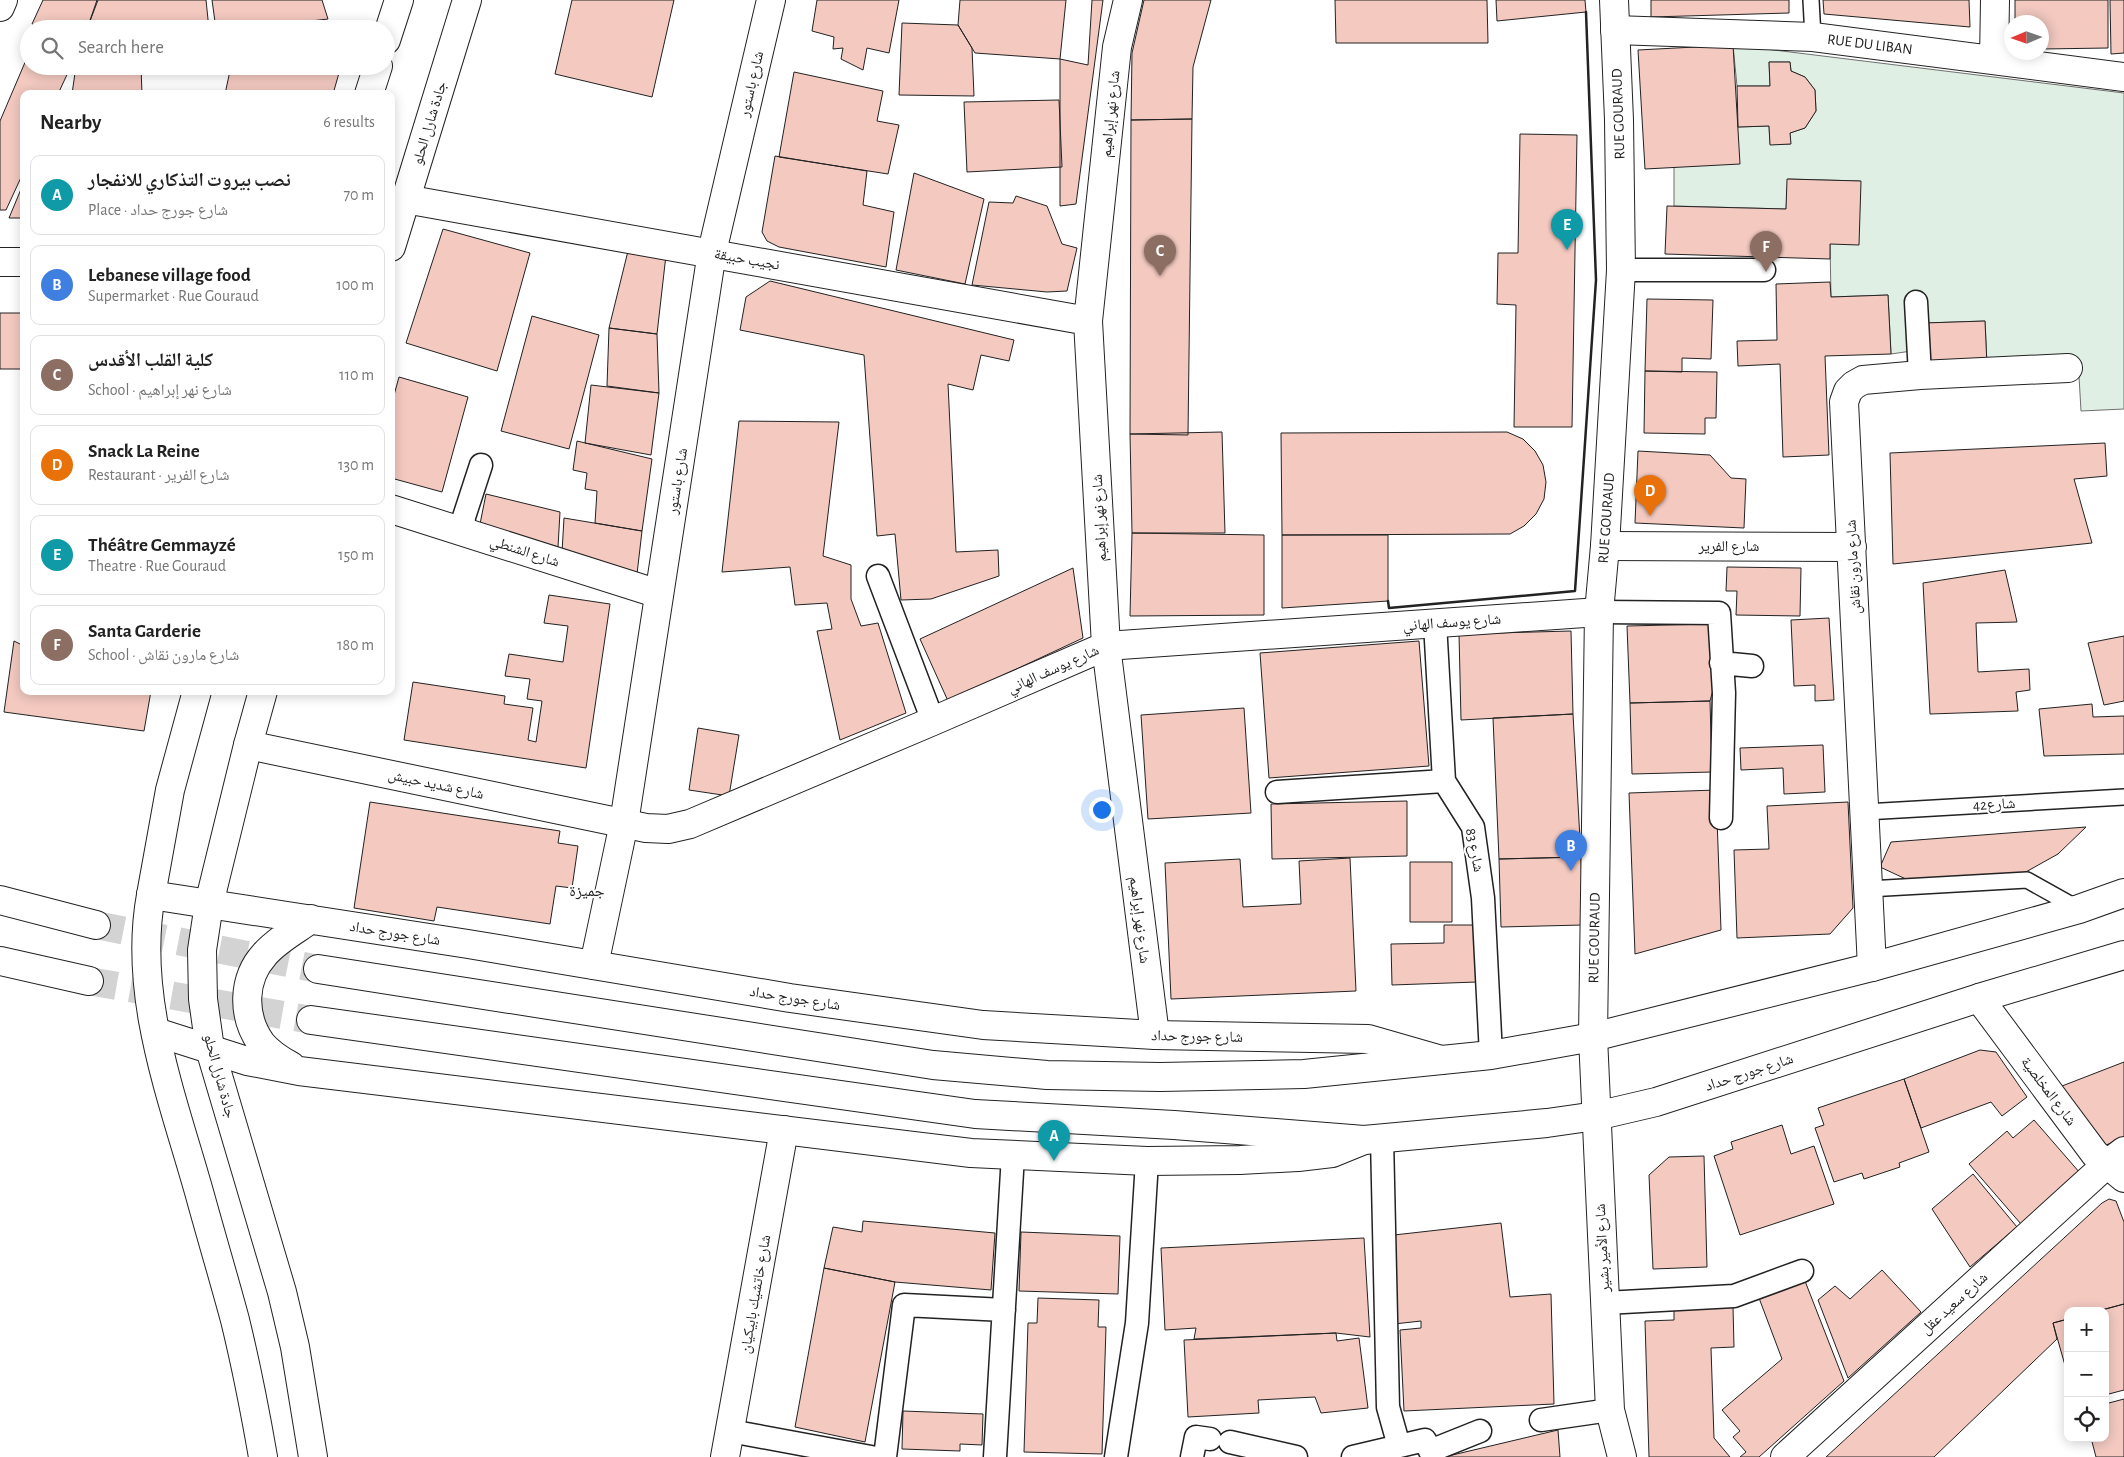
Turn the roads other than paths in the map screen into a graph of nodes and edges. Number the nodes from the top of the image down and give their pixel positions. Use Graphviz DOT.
graph roads {
  1 [pos="3,0"];
  2 [pos="399,0"];
  3 [pos="467,0"];
  4 [pos="771,0"];
  5 [pos="1128,0"];
  6 [pos="1614,0"];
  7 [pos="1811,0"];
  8 [pos="1995,0"];
  9 [pos="0,7"];
  10 [pos="392,20"];
  11 [pos="1615,30"];
  12 [pos="1813,37"];
  13 [pos="1994,60"];
  14 [pos="375,75"];
  15 [pos="2124,77"];
  16 [pos="370,90"];
  17 [pos="405,198"];
  18 [pos="395,233"];
  19 [pos="712,252"];
  20 [pos="0,262"];
  21 [pos="20,262"];
  22 [pos="1622,270"];
  23 [pos="1764,270"];
  24 [pos="1916,302"];
  25 [pos="1088,321"];
  26 [pos="2068,368"];
  27 [pos="1920,375"];
  28 [pos="481,466"];
  29 [pos="395,510"];
  30 [pos="463,531"];
  31 [pos="1605,546"];
  32 [pos="1852,546"];
  33 [pos="878,576"];
  34 [pos="659,594"];
  35 [pos="1599,612"];
  36 [pos="1435,623"];
  37 [pos="1106,646"];
  38 [pos="1721,663"];
  39 [pos="1752,666"];
  40 [pos="196,695"];
  41 [pos="262,695"];
  42 [pos="933,722"];
  43 [pos="248,745"];
  44 [pos="1444,781"];
  45 [pos="1277,792"];
  46 [pos="2124,797"];
  47 [pos="1865,812"];
  48 [pos="1721,818"];
  49 [pos="624,823"];
  50 [pos="1868,889"];
  51 [pos="2124,893"];
  52 [pos="151,895"];
  53 [pos="0,900"];
  54 [pos="209,904"];
  55 [pos="2079,909"];
  56 [pos="311,919"];
  57 [pos="96,925"];
  58 [pos="2124,955"];
  59 [pos="0,961"];
  60 [pos="594,965"];
  61 [pos="1872,967"];
  62 [pos="318,969"];
  63 [pos="89,981"];
  64 [pos="1979,998"];
  65 [pos="311,1020"];
  66 [pos="156,1032"];
  67 [pos="1155,1035"];
  68 [pos="1593,1037"];
  69 [pos="210,1049"];
  70 [pos="1490,1055"];
  71 [pos="1442,1060"];
  72 [pos="299,1071"];
  73 [pos="1596,1116"];
  74 [pos="784,1130"];
  75 [pos="1373,1139"];
  76 [pos="1013,1155"];
  77 [pos="1147,1161"];
  78 [pos="2118,1164"];
  79 [pos="1802,1271"];
  80 [pos="1605,1304"];
  81 [pos="1004,1310"];
  82 [pos="1610,1410"];
  83 [pos="1541,1420"];
  84 [pos="1480,1431"];
  85 [pos="728,1444"];
  86 [pos="1399,1446"];
  87 [pos="263,1457"];
  88 [pos="313,1457"];
  89 [pos="872,1457"];
  90 [pos="885,1457"];
  91 [pos="995,1457"];
  92 [pos="1116,1457"];
  93 [pos="1192,1457"];
  94 [pos="1296,1457"];
  95 [pos="1353,1457"];
  96 [pos="1622,1457"];
  97 [pos="1785,1457"];
  1 -- 9 [label="main road"];
  2 -- 10 [label="main road"];
  3 -- 17 [label="main road, جادة شارل الحلو"];
  4 -- 19 [label="main road, شارع باستور"];
  5 -- 25 [label="main road, شارع نهر إبراهيم"];
  6 -- 11 [label="main road, RUE GOURAUD"];
  7 -- 12 [label="lane"];
  8 -- 13 [label="main road"];
  11 -- 12 [label="main road, RUE DU LIBAN"];
  11 -- 22 [label="main road, RUE GOURAUD"];
  12 -- 13 [label="main road, RUE DU LIBAN"];
  13 -- 15 [label="main road, RUE DU LIBAN"];
  14 -- 16 [label="main road"];
  17 -- 18 [label="main road, جادة شارل الحلو"];
  17 -- 19 [label="main road, نجيب حبيقة"];
  19 -- 25 [label="main road, نجيب حبيقة"];
  19 -- 34 [label="main road, شارع باستور"];
  20 -- 21 [label="main road"];
  22 -- 23 [label="street"];
  22 -- 31 [label="main road, RUE GOURAUD"];
  24 -- 27 [label="street"];
  25 -- 37 [label="main road, شارع نهر إبراهيم"];
  26 -- 27 [label="main road, شارع مارون نقاش"];
  27 -- 32 [label="main road, شارع مارون نقاش"];
  28 -- 30 [label="street"];
  29 -- 30 [label="main road, شارع الشنطي"];
  30 -- 34 [label="main road, شارع الشنطي"];
  31 -- 32 [label="main road, شارع الفرير"];
  31 -- 35 [label="main road, RUE GOURAUD"];
  32 -- 47 [label="main road, شارع مارون نقاش"];
  33 -- 42 [label="street"];
  34 -- 49 [label="main road, شارع باستور"];
  35 -- 36 [label="main road, شارع يوسف الهاني"];
  35 -- 38 [label="street"];
  35 -- 68 [label="main road, RUE GOURAUD"];
  36 -- 37 [label="main road, شارع يوسف الهاني"];
  36 -- 44 [label="street, شارع 83"];
  37 -- 42 [label="main road, شارع يوسف الهاني"];
  37 -- 67 [label="main road, شارع نهر إبراهيم"];
  38 -- 39 [label="street"];
  38 -- 48 [label="street"];
  40 -- 52 [label="main road"];
  41 -- 43 [label="main road, جادة شارل الحلو"];
  42 -- 49 [label="main road, شارع يوسف الهاني"];
  43 -- 49 [label="main road, شارع شديد حبيش"];
  43 -- 54 [label="main road, جادة شارل الحلو"];
  44 -- 45 [label="street"];
  44 -- 70 [label="street, شارع 83"];
  46 -- 47 [label="lane, شارع42"];
  47 -- 50 [label="main road, شارع مارون نقاش"];
  49 -- 60 [label="main road, شارع باستور"];
  50 -- 55 [label="lane"];
  50 -- 61 [label="main road, شارع مارون نقاش"];
  51 -- 55 [label="main road, شارع جورج حداد"];
  52 -- 54 [label="main road, شارع جورج حداد"];
  52 -- 66 [label="main road"];
  53 -- 57 [label="main road"];
  54 -- 56 [label="main road, شارع جورج حداد"];
  54 -- 69 [label="main road, جادة شارل الحلو"];
  55 -- 61 [label="main road, شارع جورج حداد"];
  56 -- 60 [label="main road, شارع جورج حداد"];
  56 -- 72 [label="main road"];
  58 -- 64 [label="main road, شارع جورج حداد"];
  59 -- 63 [label="main road"];
  60 -- 67 [label="main road, شارع جورج حداد"];
  61 -- 68 [label="main road, شارع جورج حداد"];
  62 -- 71 [label="main road, شارع جورج حداد"];
  64 -- 73 [label="main road, شارع جورج حداد"];
  64 -- 78 [label="main road, شارع المخلصية"];
  65 -- 75 [label="main road, شارع جورج حداد"];
  66 -- 69 [label="main road, شارع جورج حداد"];
  66 -- 87 [label="main road"];
  67 -- 71 [label="main road, شارع جورج حداد"];
  68 -- 70 [label="main road, شارع جورج حداد"];
  68 -- 73 [label="main road, شارع الأمير بشير"];
  69 -- 72 [label="main road, شارع جورج حداد"];
  69 -- 88 [label="main road, جادة شارل الحلو"];
  70 -- 71 [label="main road, شارع جورج حداد"];
  72 -- 74 [label="main road, شارع جورج حداد"];
  73 -- 75 [label="main road, شارع جورج حداد"];
  73 -- 80 [label="main road, شارع الأمير بشير"];
  74 -- 76 [label="main road, شارع جورج حداد"];
  74 -- 85 [label="main road, شارع خاتشيك بابيكيان"];
  75 -- 77 [label="main road, شارع جورج حداد"];
  75 -- 86 [label="street"];
  76 -- 77 [label="main road, شارع جورج حداد"];
  76 -- 81 [label="street"];
  77 -- 92 [label="street"];
  78 -- 97 [label="main road, شارع سعيد عقل"];
  79 -- 80 [label="street"];
  80 -- 82 [label="main road, شارع الأمير بشير"];
  81 -- 90 [label="street"];
  81 -- 91 [label="street"];
  82 -- 83 [label="street"];
  82 -- 96 [label="main road, شارع الأمير بشير"];
  84 -- 86 [label="street"];
  85 -- 89 [label="street"];
  86 -- 95 [label="street"];
  93 -- 94 [label="street"];
}
